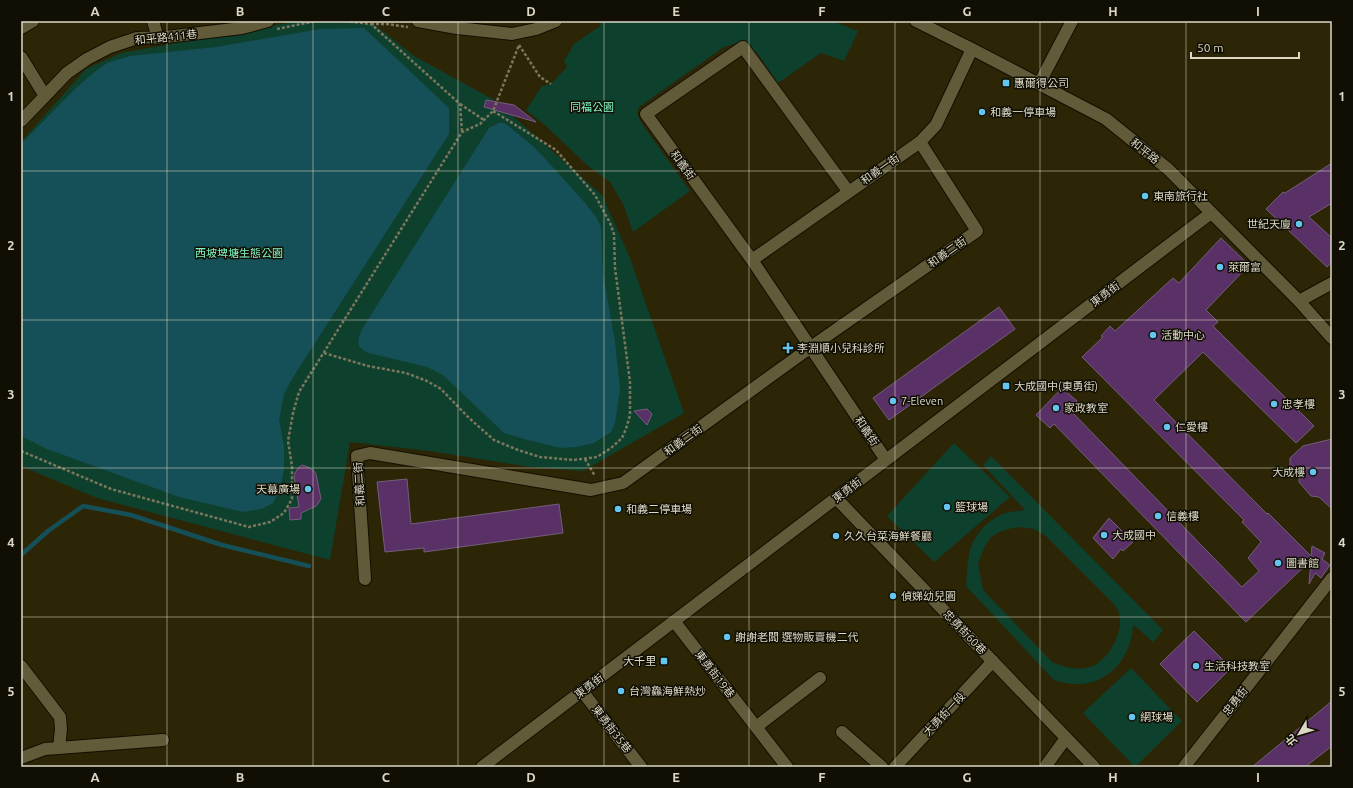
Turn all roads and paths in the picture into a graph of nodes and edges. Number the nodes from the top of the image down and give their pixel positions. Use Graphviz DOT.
graph roads {
  1 [pos="33,21"];
  2 [pos="153,21"];
  3 [pos="316,21"];
  4 [pos="345,21"];
  5 [pos="418,21"];
  6 [pos="556,21"];
  7 [pos="916,21"];
  8 [pos="1072,21"];
  9 [pos="271,25"];
  10 [pos="21,28"];
  11 [pos="536,29"];
  12 [pos="158,38"];
  13 [pos="519,45"];
  14 [pos="972,48"];
  15 [pos="21,57"];
  16 [pos="551,84"];
  17 [pos="1039,84"];
  18 [pos="45,96"];
  19 [pos="460,104"];
  20 [pos="493,110"];
  21 [pos="484,120"];
  22 [pos="21,121"];
  23 [pos="462,132"];
  24 [pos="920,142"];
  25 [pos="848,191"];
  26 [pos="1211,213"];
  27 [pos="752,260"];
  28 [pos="1332,283"];
  29 [pos="1299,301"];
  30 [pos="1332,338"];
  31 [pos="811,347"];
  32 [pos="324,353"];
  33 [pos="21,451"];
  34 [pos="585,458"];
  35 [pos="886,460"];
  36 [pos="603,488"];
  37 [pos="836,498"];
  38 [pos="1332,578"];
  39 [pos="364,579"];
  40 [pos="674,621"];
  41 [pos="993,661"];
  42 [pos="21,666"];
  43 [pos="820,678"];
  44 [pos="582,691"];
  45 [pos="756,727"];
  46 [pos="842,732"];
  47 [pos="1066,738"];
  48 [pos="163,740"];
  49 [pos="59,748"];
  50 [pos="21,758"];
  51 [pos="482,767"];
  52 [pos="641,767"];
  53 [pos="787,767"];
  54 [pos="882,767"];
  55 [pos="895,767"];
  56 [pos="1045,767"];
  57 [pos="1094,767"];
  58 [pos="1184,767"];
  1 -- 10 [label="street"];
  2 -- 12 [label="street"];
  3 -- 9 [label="path"];
  4 -- 19 [label="path"];
  5 -- 11 [label="street"];
  6 -- 11 [label="street"];
  7 -- 14 [label="street, 和平路"];
  8 -- 17 [label="street"];
  9 -- 12 [label="street, 和平路411巷"];
  11 -- 13 [label="path"];
  12 -- 18 [label="street, 和平路411巷"];
  13 -- 16 [label="path"];
  13 -- 20 [label="path"];
  14 -- 17 [label="street, 和平路"];
  14 -- 24 [label="street, 和義一街"];
  15 -- 18 [label="street"];
  17 -- 26 [label="street, 和平路"];
  18 -- 22 [label="street, 和平路411巷"];
  19 -- 21 [label="path"];
  19 -- 23 [label="path"];
  20 -- 21 [label="path"];
  20 -- 34 [label="path"];
  21 -- 23 [label="path"];
  23 -- 32 [label="path"];
  24 -- 25 [label="street, 和義一街"];
  24 -- 31 [label="street, 和義二街"];
  25 -- 27 [label="street, 和義一街"];
  25 -- 27 [label="street, 和義街"];
  26 -- 29 [label="street, 和平路"];
  26 -- 35 [label="street, 東勇街"];
  27 -- 31 [label="street, 和義街"];
  28 -- 29 [label="street"];
  29 -- 30 [label="street, 和平路"];
  31 -- 35 [label="street, 和義街"];
  31 -- 36 [label="street, 和義二街"];
  32 -- 33 [label="path"];
  32 -- 34 [label="path"];
  34 -- 36 [label="path"];
  35 -- 37 [label="street, 東勇街"];
  36 -- 39 [label="street, 和義二街"];
  37 -- 40 [label="street, 東勇街"];
  37 -- 41 [label="street, 忠勇街60巷"];
  38 -- 58 [label="street, 忠勇街"];
  40 -- 44 [label="street, 東勇街"];
  40 -- 45 [label="street, 東勇街19巷"];
  41 -- 47 [label="street, 忠勇街60巷"];
  41 -- 55 [label="street, 大勇街一段"];
  42 -- 49 [label="street"];
  43 -- 45 [label="street"];
  44 -- 51 [label="street, 東勇街"];
  44 -- 52 [label="street, 東勇街35巷"];
  45 -- 53 [label="street, 東勇街19巷"];
  46 -- 54 [label="street"];
  47 -- 56 [label="street"];
  47 -- 57 [label="street, 忠勇街60巷"];
  48 -- 49 [label="street"];
  49 -- 50 [label="street"];
}
